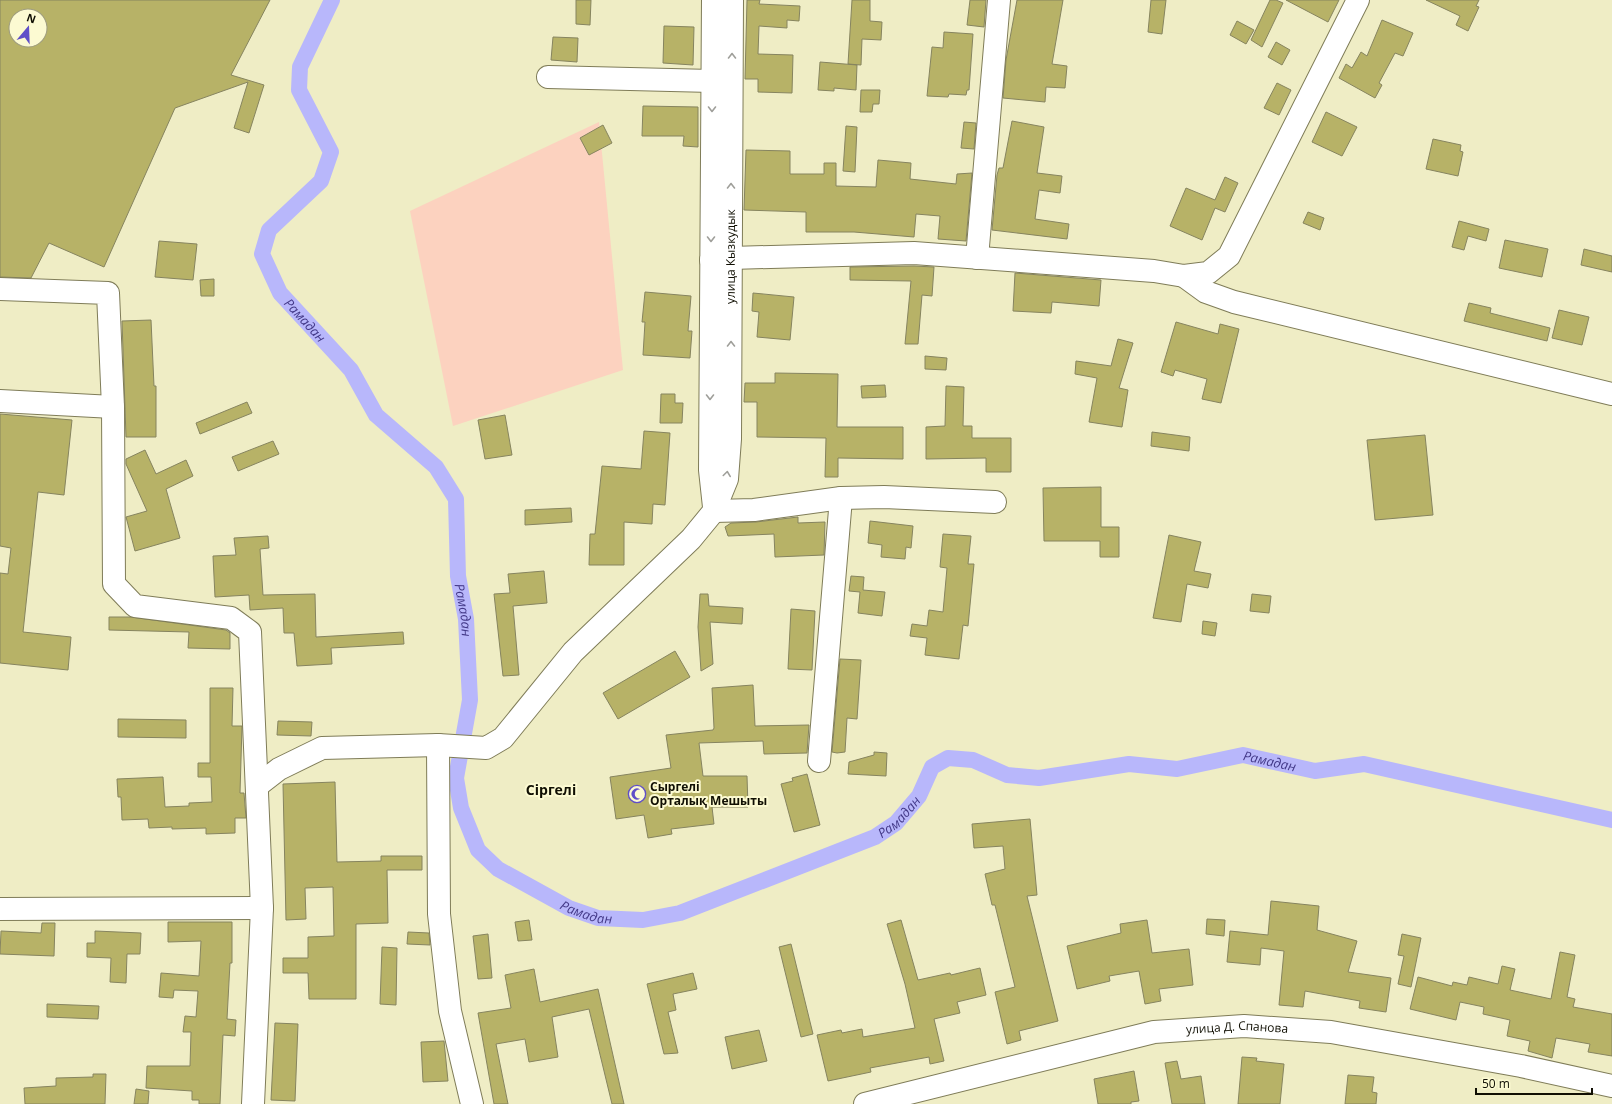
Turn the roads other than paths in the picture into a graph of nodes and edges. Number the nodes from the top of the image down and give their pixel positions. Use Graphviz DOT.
graph roads {
  1 [pos="999,0"];
  2 [pos="1358,0"];
  3 [pos="723,10"];
  4 [pos="548,78"];
  5 [pos="712,81"];
  6 [pos="977,258"];
  7 [pos="721,259"];
  8 [pos="1184,276"];
  9 [pos="0,289"];
  10 [pos="1612,394"];
  11 [pos="0,401"];
  12 [pos="113,407"];
  13 [pos="841,498"];
  14 [pos="995,502"];
  15 [pos="714,511"];
  16 [pos="438,745"];
  17 [pos="819,761"];
  18 [pos="257,786"];
  19 [pos="262,908"];
  20 [pos="0,909"];
  21 [pos="1612,1086"];
  22 [pos="254,1104"];
  23 [pos="472,1104"];
  24 [pos="865,1104"];
  1 -- 6 [label="street"];
  2 -- 8 [label="street"];
  3 -- 5 [label="street"];
  7 -- 3 [label="street, улица Кызкудык, one-way"];
  4 -- 5 [label="street"];
  5 -- 7 [label="street, one-way"];
  6 -- 7 [label="street"];
  6 -- 8 [label="street"];
  7 -- 15 [label="street, улица Кызкудык"];
  8 -- 10 [label="street"];
  9 -- 12 [label="street"];
  11 -- 12 [label="street"];
  12 -- 18 [label="street"];
  13 -- 14 [label="street"];
  13 -- 15 [label="street"];
  13 -- 17 [label="street"];
  15 -- 16 [label="street, улица Кызкудык"];
  16 -- 18 [label="street"];
  16 -- 23 [label="street"];
  18 -- 19 [label="street"];
  19 -- 20 [label="street"];
  19 -- 22 [label="street"];
  21 -- 24 [label="street, улица Д. Спанова"];
}
